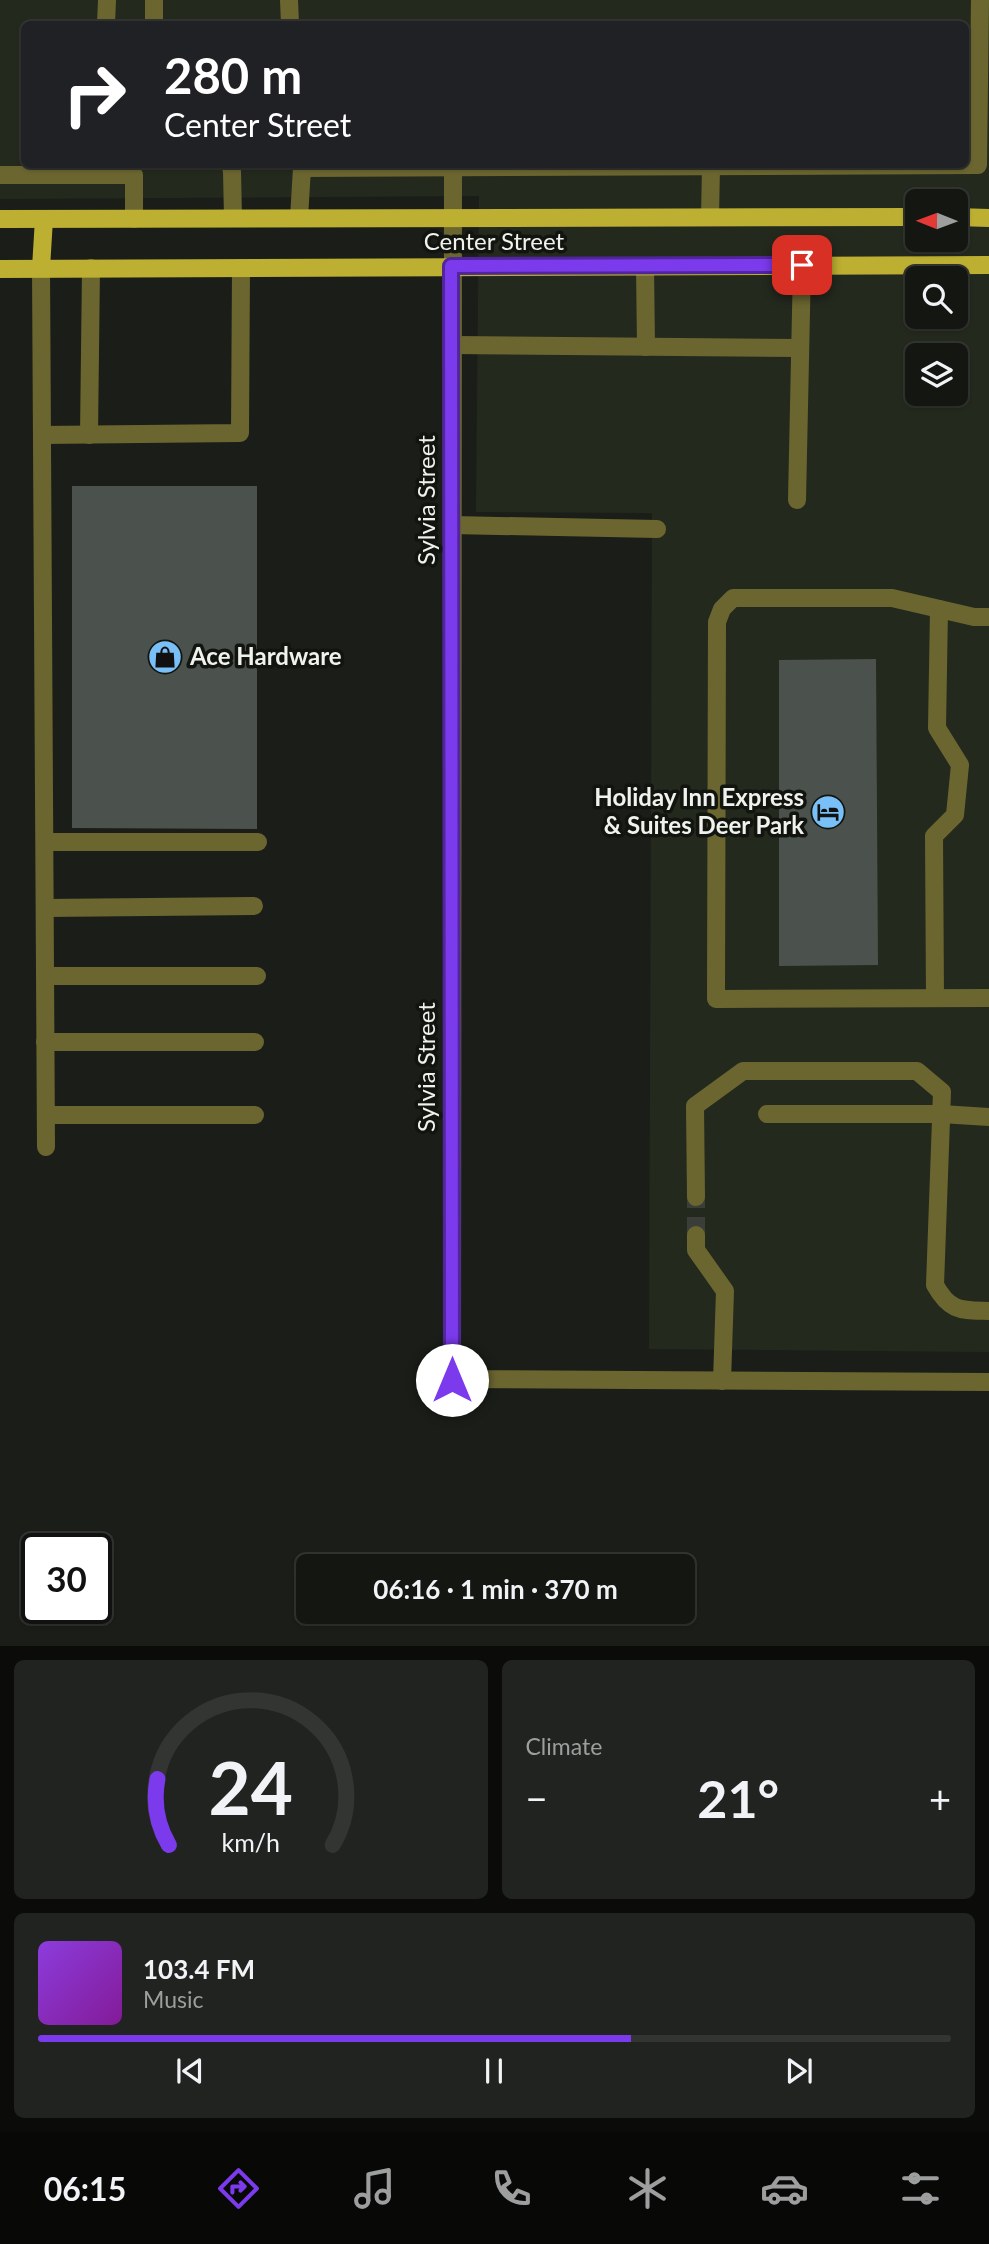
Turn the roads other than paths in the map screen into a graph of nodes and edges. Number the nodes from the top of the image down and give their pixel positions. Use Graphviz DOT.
graph roads {
  1 [pos="107,0"];
  2 [pos="154,0"];
  3 [pos="289,0"];
  4 [pos="980,0"];
  5 [pos="106,21"];
  6 [pos="154,21"];
  7 [pos="290,21"];
  8 [pos="969,165"];
  9 [pos="231,168"];
  10 [pos="302,168"];
  11 [pos="453,168"];
  12 [pos="711,168"];
  13 [pos="104,170"];
  14 [pos="136,170"];
  15 [pos="0,175"];
  16 [pos="451,217"];
  17 [pos="710,217"];
  18 [pos="233,218"];
  19 [pos="299,218"];
  20 [pos="905,218"];
  21 [pos="968,218"];
  22 [pos="989,218"];
  23 [pos="0,219"];
  24 [pos="44,219"];
  25 [pos="134,219"];
  26 [pos="645,265"];
  27 [pos="802,265"];
  28 [pos="989,265"];
  29 [pos="451,266"];
  30 [pos="41,268"];
  31 [pos="91,268"];
  32 [pos="241,268"];
  33 [pos="0,269"];
  34 [pos="452,345"];
  35 [pos="646,347"];
  36 [pos="800,348"];
  37 [pos="42,435"];
  38 [pos="89,435"];
  39 [pos="797,500"];
  40 [pos="452,525"];
  41 [pos="657,529"];
  42 [pos="940,609"];
  43 [pos="989,617"];
  44 [pos="45,842"];
  45 [pos="258,842"];
  46 [pos="254,906"];
  47 [pos="45,908"];
  48 [pos="45,976"];
  49 [pos="257,976"];
  50 [pos="935,998"];
  51 [pos="989,998"];
  52 [pos="46,1042"];
  53 [pos="255,1042"];
  54 [pos="766,1114"];
  55 [pos="941,1114"];
  56 [pos="46,1115"];
  57 [pos="255,1115"];
  58 [pos="989,1116"];
  59 [pos="46,1147"];
  60 [pos="696,1198"];
  61 [pos="695,1235"];
  62 [pos="989,1311"];
  63 [pos="722,1381"];
  64 [pos="989,1382"];
  1 -- 5 [label="street"];
  2 -- 6 [label="street"];
  3 -- 7 [label="street"];
  4 -- 8 [label="street"];
  9 -- 18 [label="street"];
  10 -- 19 [label="street"];
  11 -- 16 [label="street, Sylvia Street"];
  12 -- 17 [label="street"];
  13 -- 14 [label="street"];
  13 -- 15 [label="street"];
  14 -- 25 [label="street"];
  16 -- 17 [label="main road, Center Street"];
  16 -- 19 [label="main road, Center Street"];
  16 -- 29 [label="street, Sylvia Street"];
  17 -- 20 [label="main road, Center Street"];
  18 -- 19 [label="main road, Center Street"];
  18 -- 25 [label="main road, Center Street"];
  21 -- 22 [label="main road"];
  23 -- 24 [label="main road, Center Street"];
  24 -- 25 [label="main road, Center Street"];
  24 -- 30 [label="main road"];
  26 -- 27 [label="main road, Center Street"];
  26 -- 29 [label="main road, Center Street"];
  26 -- 35 [label="street"];
  27 -- 28 [label="main road, Center Street"];
  27 -- 36 [label="street"];
  29 -- 32 [label="main road, Center Street"];
  29 -- 34 [label="street, Sylvia Street"];
  30 -- 31 [label="main road, Center Street"];
  30 -- 33 [label="main road, Center Street"];
  30 -- 37 [label="street"];
  31 -- 32 [label="main road, Center Street"];
  31 -- 38 [label="street"];
  32 -- 38 [label="street"];
  34 -- 35 [label="street"];
  34 -- 40 [label="street, Sylvia Street"];
  35 -- 36 [label="street"];
  36 -- 39 [label="street"];
  37 -- 38 [label="street"];
  37 -- 44 [label="street"];
  40 -- 41 [label="street"];
  40 -- 63 [label="street, Sylvia Street"];
  42 -- 43 [label="street"];
  42 -- 50 [label="street"];
  42 -- 50 [label="street"];
  44 -- 45 [label="street"];
  44 -- 47 [label="street"];
  46 -- 47 [label="street"];
  47 -- 48 [label="street"];
  48 -- 49 [label="street"];
  48 -- 52 [label="street"];
  50 -- 51 [label="street"];
  52 -- 53 [label="street"];
  52 -- 56 [label="street"];
  54 -- 55 [label="street"];
  55 -- 58 [label="street"];
  55 -- 60 [label="street"];
  55 -- 62 [label="street"];
  56 -- 57 [label="street"];
  56 -- 59 [label="street"];
  61 -- 63 [label="street"];
  63 -- 64 [label="street, Sylvia Street"];
}
